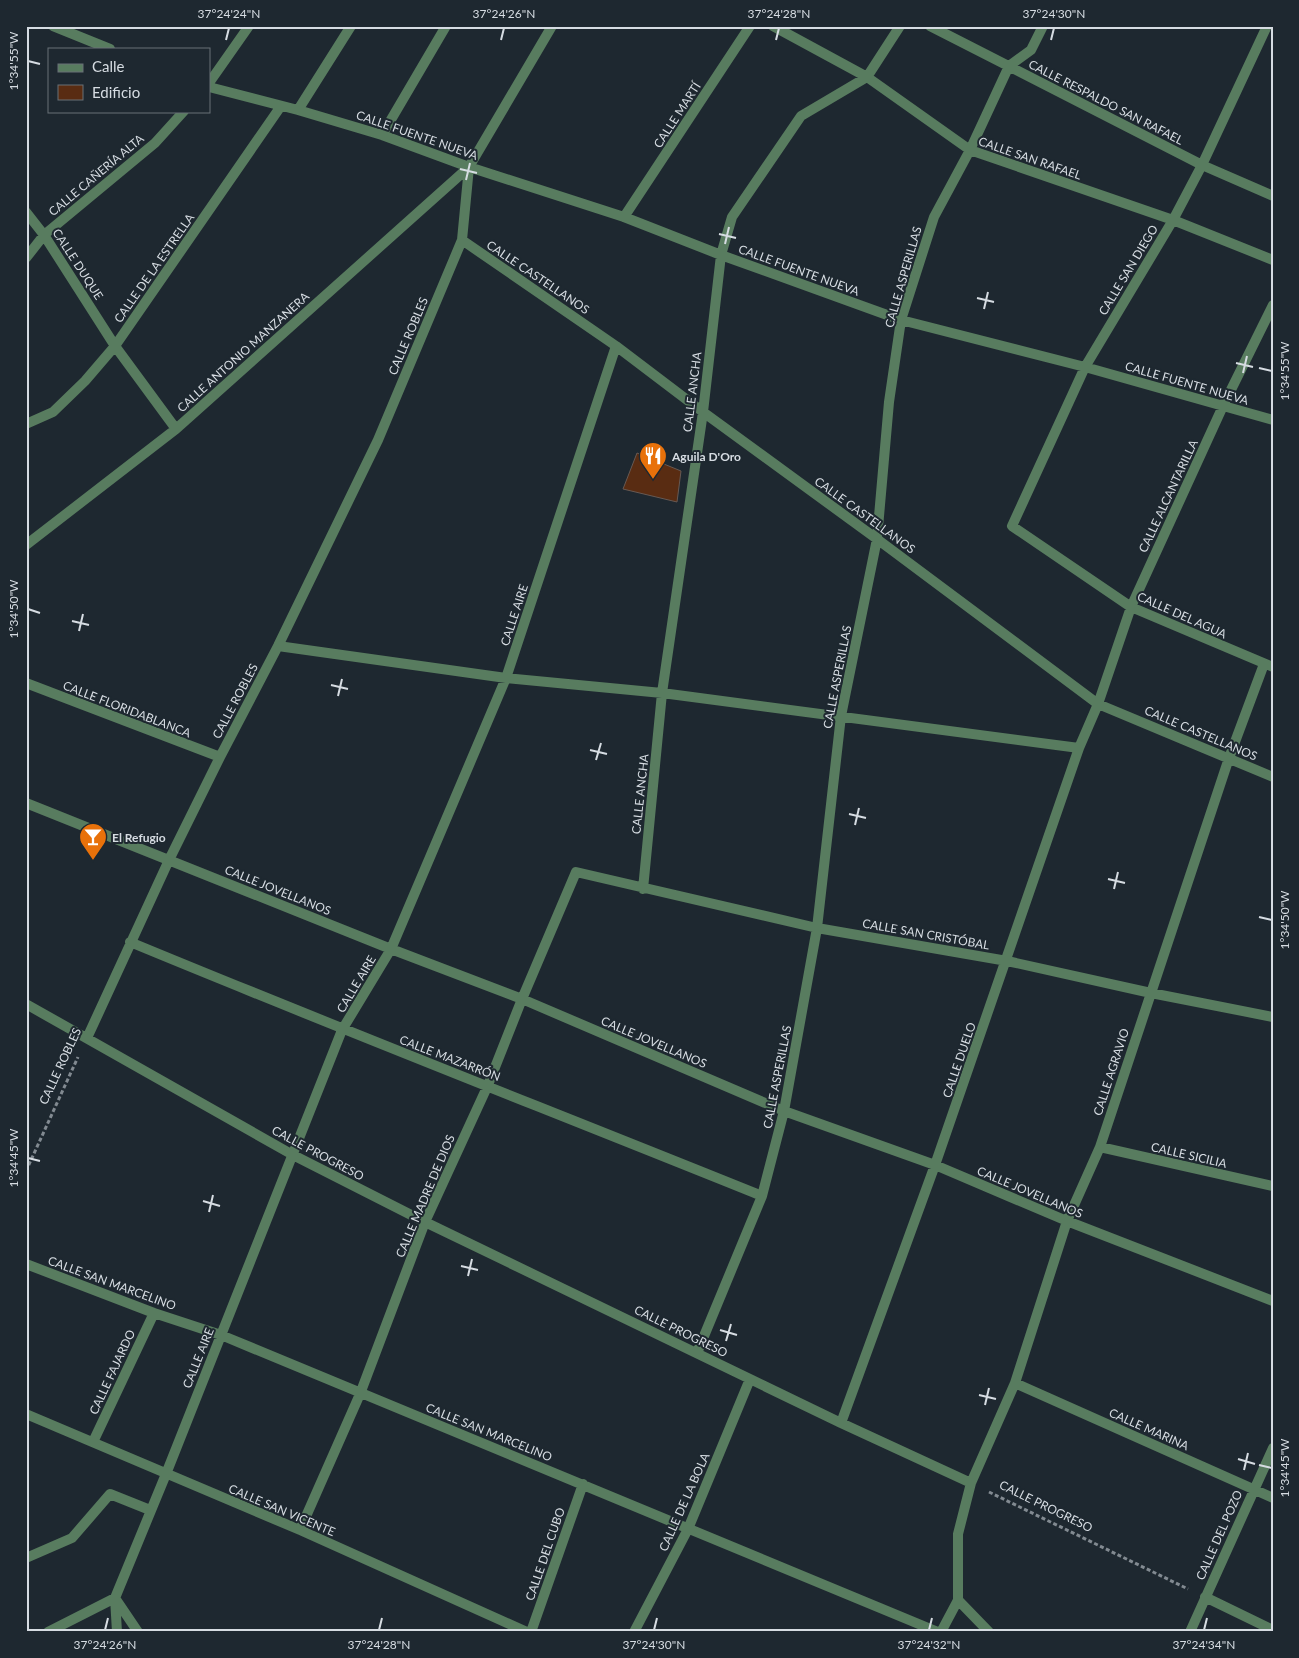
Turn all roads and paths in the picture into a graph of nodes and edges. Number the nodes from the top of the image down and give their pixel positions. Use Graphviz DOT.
graph roads {
  1 [pos="53,26"];
  2 [pos="249,26"];
  3 [pos="351,26"];
  4 [pos="446,26"];
  5 [pos="552,26"];
  6 [pos="750,26"];
  7 [pos="773,26"];
  8 [pos="900,26"];
  9 [pos="930,26"];
  10 [pos="1043,26"];
  11 [pos="1267,26"];
  12 [pos="108,48"];
  13 [pos="1009,66"];
  14 [pos="867,77"];
  15 [pos="210,82"];
  16 [pos="210,87"];
  17 [pos="281,106"];
  18 [pos="298,110"];
  19 [pos="183,112"];
  20 [pos="382,135"];
  21 [pos="970,150"];
  22 [pos="1202,165"];
  23 [pos="469,167"];
  24 [pos="1273,196"];
  25 [pos="26,212"];
  26 [pos="624,217"];
  27 [pos="1172,220"];
  28 [pos="44,235"];
  29 [pos="462,240"];
  30 [pos="720,255"];
  31 [pos="26,258"];
  32 [pos="1273,260"];
  33 [pos="1273,305"];
  34 [pos="901,320"];
  35 [pos="116,346"];
  36 [pos="616,346"];
  37 [pos="1085,367"];
  38 [pos="1223,406"];
  39 [pos="703,412"];
  40 [pos="1273,420"];
  41 [pos="26,424"];
  42 [pos="176,429"];
  43 [pos="1012,526"];
  44 [pos="877,539"];
  45 [pos="26,545"];
  46 [pos="1131,607"];
  47 [pos="278,646"];
  48 [pos="1268,665"];
  49 [pos="506,678"];
  50 [pos="26,683"];
  51 [pos="662,693"];
  52 [pos="1098,704"];
  53 [pos="841,716"];
  54 [pos="1079,748"];
  55 [pos="220,757"];
  56 [pos="1229,758"];
  57 [pos="1273,777"];
  58 [pos="26,802"];
  59 [pos="170,860"];
  60 [pos="576,872"];
  61 [pos="643,889"];
  62 [pos="817,928"];
  63 [pos="130,942"];
  64 [pos="391,949"];
  65 [pos="1007,961"];
  66 [pos="1150,993"];
  67 [pos="522,999"];
  68 [pos="26,1004"];
  69 [pos="1273,1017"];
  70 [pos="342,1030"];
  71 [pos="87,1038"];
  72 [pos="488,1085"];
  73 [pos="784,1110"];
  74 [pos="1100,1147"];
  75 [pos="293,1155"];
  76 [pos="935,1165"];
  77 [pos="26,1171"];
  78 [pos="1273,1186"];
  79 [pos="762,1196"];
  80 [pos="1067,1221"];
  81 [pos="426,1222"];
  82 [pos="26,1264"];
  83 [pos="1273,1301"];
  84 [pos="154,1313"];
  85 [pos="220,1336"];
  86 [pos="697,1353"];
  87 [pos="750,1379"];
  88 [pos="1015,1383"];
  89 [pos="360,1394"];
  90 [pos="26,1414"];
  91 [pos="841,1423"];
  92 [pos="93,1442"];
  93 [pos="1273,1448"];
  94 [pos="166,1474"];
  95 [pos="583,1484"];
  96 [pos="971,1484"];
  97 [pos="1254,1488"];
  98 [pos="1273,1498"];
  99 [pos="150,1510"];
  100 [pos="688,1529"];
  101 [pos="300,1530"];
  102 [pos="26,1558"];
  103 [pos="1205,1597"];
  104 [pos="115,1598"];
  105 [pos="958,1600"];
  106 [pos="1273,1630"];
  107 [pos="48,1632"];
  108 [pos="117,1632"];
  109 [pos="138,1632"];
  110 [pos="527,1632"];
  111 [pos="531,1632"];
  112 [pos="634,1632"];
  113 [pos="940,1632"];
  114 [pos="989,1632"];
  115 [pos="1190,1632"];
  1 -- 12 [label="street"];
  2 -- 15 [label="street"];
  3 -- 18 [label="street"];
  4 -- 20 [label="street"];
  5 -- 23 [label="street"];
  6 -- 26 [label="street, CALLE MARTÍ"];
  7 -- 14 [label="street, CALLE SAN RAFAEL"];
  8 -- 14 [label="street"];
  9 -- 13 [label="street, CALLE RESPALDO SAN RAFAEL"];
  10 -- 13 [label="street, CALLE ASPERILLAS"];
  11 -- 22 [label="street, CALLE SAN DIEGO"];
  13 -- 21 [label="street, CALLE ASPERILLAS"];
  13 -- 22 [label="street, CALLE RESPALDO SAN RAFAEL"];
  14 -- 21 [label="street, CALLE SAN RAFAEL"];
  14 -- 30 [label="street, CALLE ANCHA"];
  16 -- 17 [label="street, CALLE FUENTE NUEVA"];
  17 -- 18 [label="street, CALLE FUENTE NUEVA"];
  17 -- 35 [label="street, CALLE DE LA ESTRELLA"];
  18 -- 20 [label="street, CALLE FUENTE NUEVA"];
  19 -- 28 [label="street, CALLE CAÑERÍA ALTA"];
  20 -- 23 [label="street, CALLE FUENTE NUEVA"];
  21 -- 27 [label="street, CALLE SAN RAFAEL"];
  21 -- 34 [label="street, CALLE ASPERILLAS"];
  22 -- 24 [label="street, CALLE RESPALDO SAN RAFAEL"];
  22 -- 27 [label="street, CALLE SAN DIEGO"];
  23 -- 26 [label="street, CALLE FUENTE NUEVA"];
  23 -- 29 [label="street, CALLE ROBLES"];
  23 -- 42 [label="street, CALLE ANTONIO MANZANERA"];
  25 -- 28 [label="street, CALLE DUQUE"];
  26 -- 30 [label="street, CALLE FUENTE NUEVA"];
  27 -- 32 [label="street, CALLE SAN RAFAEL"];
  27 -- 37 [label="street, CALLE SAN DIEGO"];
  28 -- 31 [label="street, CALLE CAÑERÍA ALTA"];
  28 -- 35 [label="street, CALLE DUQUE"];
  29 -- 36 [label="street, CALLE CASTELLANOS"];
  29 -- 47 [label="street, CALLE ROBLES"];
  30 -- 34 [label="street, CALLE FUENTE NUEVA"];
  30 -- 39 [label="street, CALLE ANCHA"];
  33 -- 38 [label="street, CALLE ALCANTARILLA"];
  34 -- 37 [label="street, CALLE FUENTE NUEVA"];
  34 -- 44 [label="street, CALLE ASPERILLAS"];
  35 -- 41 [label="street, CALLE DE LA ESTRELLA"];
  35 -- 42 [label="street, CALLE DUQUE"];
  36 -- 39 [label="street, CALLE CASTELLANOS"];
  36 -- 49 [label="street, CALLE AIRE"];
  37 -- 38 [label="street, CALLE FUENTE NUEVA"];
  37 -- 43 [label="street, CALLE SAN DIEGO"];
  38 -- 40 [label="street, CALLE FUENTE NUEVA"];
  38 -- 46 [label="street, CALLE ALCANTARILLA"];
  39 -- 44 [label="street, CALLE CASTELLANOS"];
  39 -- 51 [label="street, CALLE ANCHA"];
  42 -- 45 [label="street, CALLE ANTONIO MANZANERA"];
  43 -- 46 [label="street, CALLE DEL AGUA"];
  44 -- 52 [label="street, CALLE CASTELLANOS"];
  44 -- 53 [label="street, CALLE ASPERILLAS"];
  46 -- 48 [label="street, CALLE DEL AGUA"];
  46 -- 52 [label="street, CALLE ALCANTARILLA"];
  47 -- 49 [label="street"];
  47 -- 55 [label="street, CALLE ROBLES"];
  48 -- 56 [label="street, CALLE AGRAVIO"];
  49 -- 51 [label="street"];
  49 -- 64 [label="street, CALLE AIRE"];
  50 -- 55 [label="street, CALLE FLORIDABLANCA"];
  51 -- 53 [label="street"];
  51 -- 61 [label="street, CALLE ANCHA"];
  52 -- 54 [label="street, CALLE DUELO"];
  52 -- 56 [label="street, CALLE CASTELLANOS"];
  53 -- 54 [label="street"];
  53 -- 62 [label="street, CALLE ASPERILLAS"];
  54 -- 65 [label="street, CALLE DUELO"];
  55 -- 59 [label="street, CALLE ROBLES"];
  56 -- 57 [label="street, CALLE CASTELLANOS"];
  56 -- 66 [label="street, CALLE AGRAVIO"];
  58 -- 59 [label="street, CALLE JOVELLANOS"];
  59 -- 63 [label="street, CALLE ROBLES"];
  59 -- 64 [label="street, CALLE JOVELLANOS"];
  60 -- 61 [label="street, CALLE SAN CRISTÓBAL"];
  60 -- 67 [label="street, CALLE MADRE DE DIOS"];
  61 -- 62 [label="street, CALLE SAN CRISTÓBAL"];
  62 -- 65 [label="street, CALLE SAN CRISTÓBAL"];
  62 -- 73 [label="street, CALLE ASPERILLAS"];
  63 -- 70 [label="street, CALLE MAZARRÓN"];
  63 -- 71 [label="street, CALLE ROBLES"];
  64 -- 67 [label="street, CALLE JOVELLANOS"];
  64 -- 70 [label="street, CALLE AIRE"];
  65 -- 66 [label="street, CALLE SAN CRISTÓBAL"];
  65 -- 76 [label="street, CALLE DUELO"];
  66 -- 69 [label="street, CALLE SAN CRISTÓBAL"];
  66 -- 74 [label="street, CALLE AGRAVIO"];
  67 -- 72 [label="street, CALLE MADRE DE DIOS"];
  67 -- 73 [label="street, CALLE JOVELLANOS"];
  68 -- 71 [label="street, CALLE PROGRESO"];
  70 -- 72 [label="street, CALLE MAZARRÓN"];
  70 -- 75 [label="street, CALLE AIRE"];
  71 -- 75 [label="street, CALLE PROGRESO"];
  71 -- 77 [label="path, CALLE ROBLES"];
  72 -- 79 [label="street, CALLE MAZARRÓN"];
  72 -- 81 [label="street, CALLE MADRE DE DIOS"];
  73 -- 76 [label="street, CALLE JOVELLANOS"];
  73 -- 79 [label="street, CALLE ASPERILLAS"];
  74 -- 78 [label="street, CALLE SICILIA"];
  74 -- 80 [label="street, CALLE AGRAVIO"];
  75 -- 81 [label="street, CALLE PROGRESO"];
  75 -- 85 [label="street, CALLE AIRE"];
  76 -- 80 [label="street, CALLE JOVELLANOS"];
  76 -- 91 [label="street, CALLE DUELO"];
  79 -- 86 [label="street, CALLE ASPERILLAS"];
  80 -- 83 [label="street, CALLE JOVELLANOS"];
  80 -- 88 [label="street, CALLE AGRAVIO"];
  81 -- 86 [label="street, CALLE PROGRESO"];
  81 -- 89 [label="street, CALLE MADRE DE DIOS"];
  82 -- 84 [label="street, CALLE SAN MARCELINO"];
  84 -- 85 [label="street, CALLE SAN MARCELINO"];
  84 -- 92 [label="street, CALLE FAJARDO"];
  85 -- 89 [label="street, CALLE SAN MARCELINO"];
  85 -- 94 [label="street, CALLE AIRE"];
  86 -- 87 [label="street, CALLE PROGRESO"];
  87 -- 91 [label="street, CALLE PROGRESO"];
  87 -- 100 [label="street, CALLE DE LA BOLA"];
  88 -- 96 [label="street, CALLE AGRAVIO"];
  88 -- 97 [label="street, CALLE MARINA"];
  89 -- 95 [label="street, CALLE SAN MARCELINO"];
  89 -- 101 [label="street, CALLE MADRE DE DIOS"];
  90 -- 92 [label="street, CALLE SAN VICENTE"];
  91 -- 96 [label="street, CALLE PROGRESO"];
  92 -- 94 [label="street, CALLE SAN VICENTE"];
  93 -- 97 [label="street, CALLE DEL POZO"];
  94 -- 99 [label="street, CALLE AIRE"];
  94 -- 101 [label="street, CALLE SAN VICENTE"];
  95 -- 100 [label="street, CALLE SAN MARCELINO"];
  95 -- 111 [label="street, CALLE DEL CUBO"];
  96 -- 103 [label="path, CALLE PROGRESO"];
  96 -- 105 [label="street, CALLE AGRAVIO"];
  97 -- 98 [label="street, CALLE MARINA"];
  97 -- 103 [label="street, CALLE DEL POZO"];
  99 -- 102 [label="street"];
  99 -- 104 [label="street, CALLE AIRE"];
  100 -- 112 [label="street, CALLE DE LA BOLA"];
  100 -- 113 [label="street, CALLE SAN MARCELINO"];
  101 -- 110 [label="street, CALLE SAN VICENTE"];
  103 -- 106 [label="street"];
  103 -- 115 [label="street, CALLE DEL POZO"];
  104 -- 107 [label="street"];
  104 -- 108 [label="street, CALLE AIRE"];
  104 -- 109 [label="street"];
  105 -- 113 [label="street"];
  105 -- 114 [label="street"];
}
